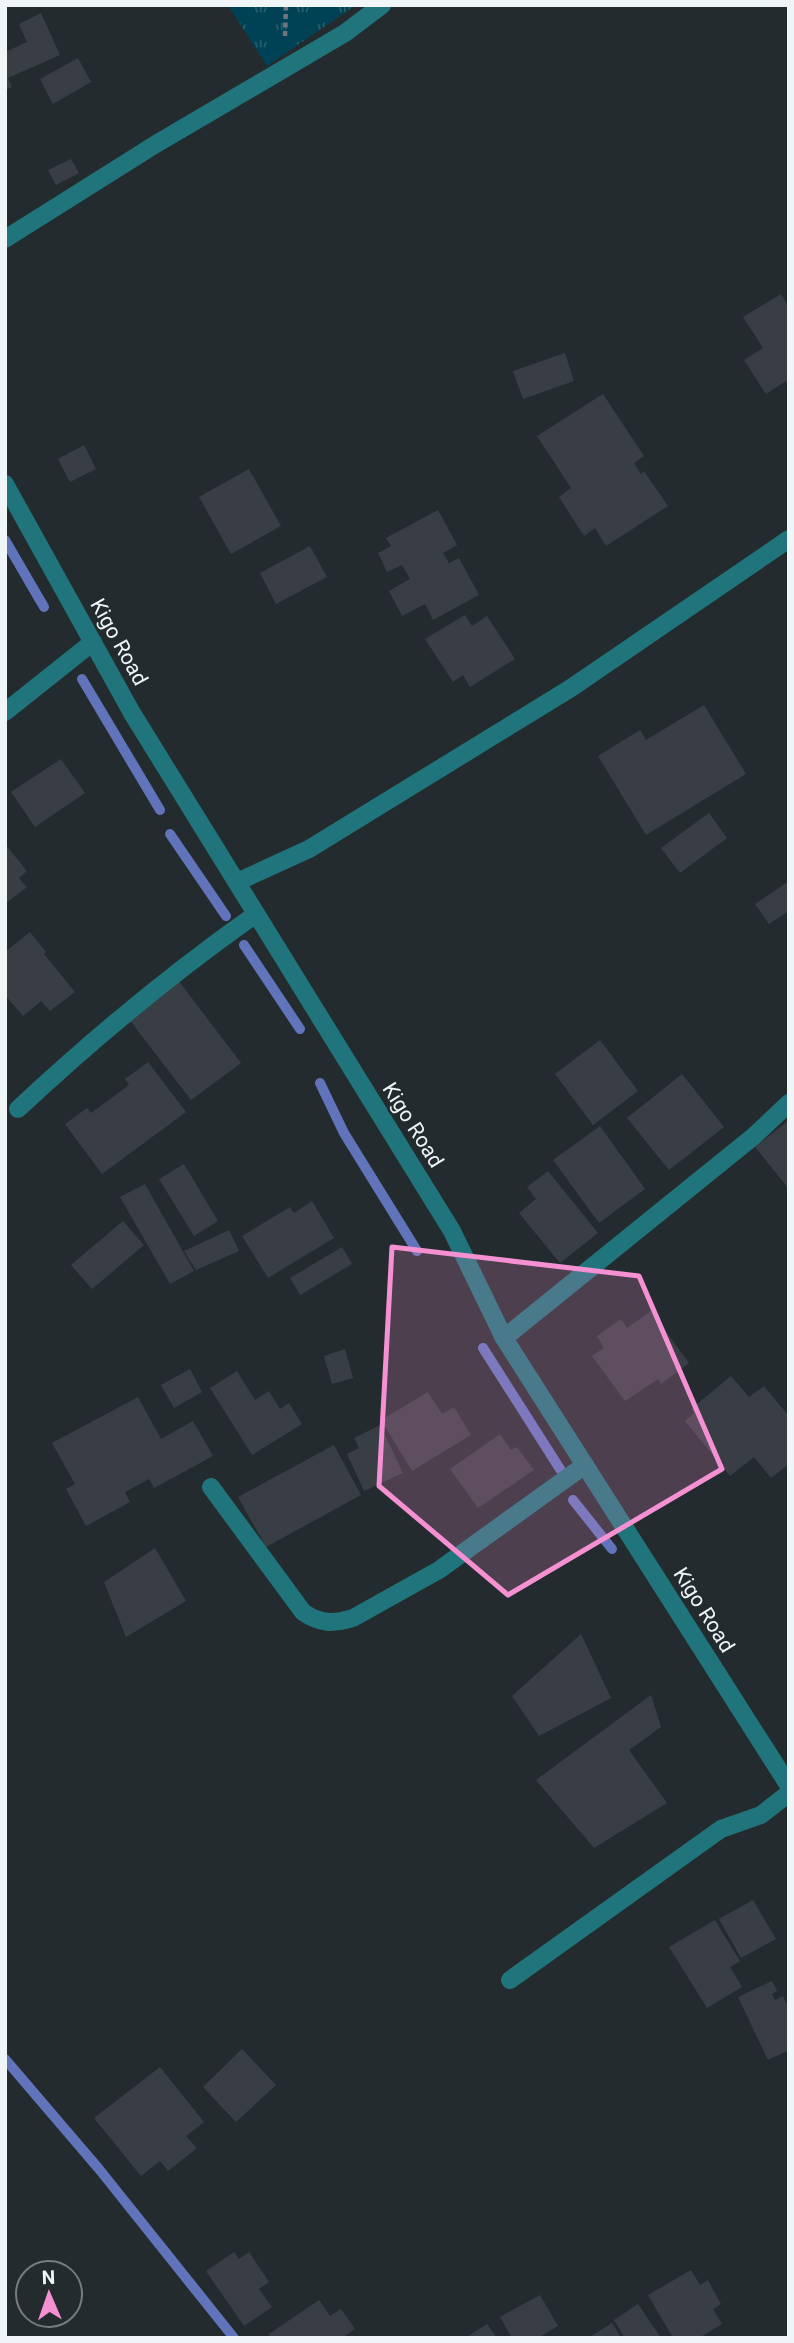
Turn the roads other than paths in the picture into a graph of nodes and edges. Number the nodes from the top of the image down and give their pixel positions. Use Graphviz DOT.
graph roads {
  1 [pos="382,5"];
  2 [pos="5,239"];
  3 [pos="5,484"];
  4 [pos="789,538"];
  5 [pos="93,642"];
  6 [pos="5,712"];
  7 [pos="237,882"];
  8 [pos="256,914"];
  9 [pos="789,1103"];
  10 [pos="18,1110"];
  11 [pos="505,1338"];
  12 [pos="585,1465"];
  13 [pos="211,1487"];
  14 [pos="789,1786"];
  15 [pos="789,1793"];
  16 [pos="510,1980"];
  1 -- 2 [label="street"];
  3 -- 5 [label="street, Kigo Road"];
  4 -- 7 [label="street"];
  5 -- 6 [label="street"];
  5 -- 7 [label="street, Kigo Road"];
  7 -- 8 [label="street, Kigo Road"];
  8 -- 10 [label="street"];
  8 -- 11 [label="street, Kigo Road"];
  9 -- 11 [label="street"];
  11 -- 12 [label="street, Kigo Road"];
  12 -- 13 [label="street"];
  12 -- 14 [label="street, Kigo Road"];
  15 -- 16 [label="street"];
}
